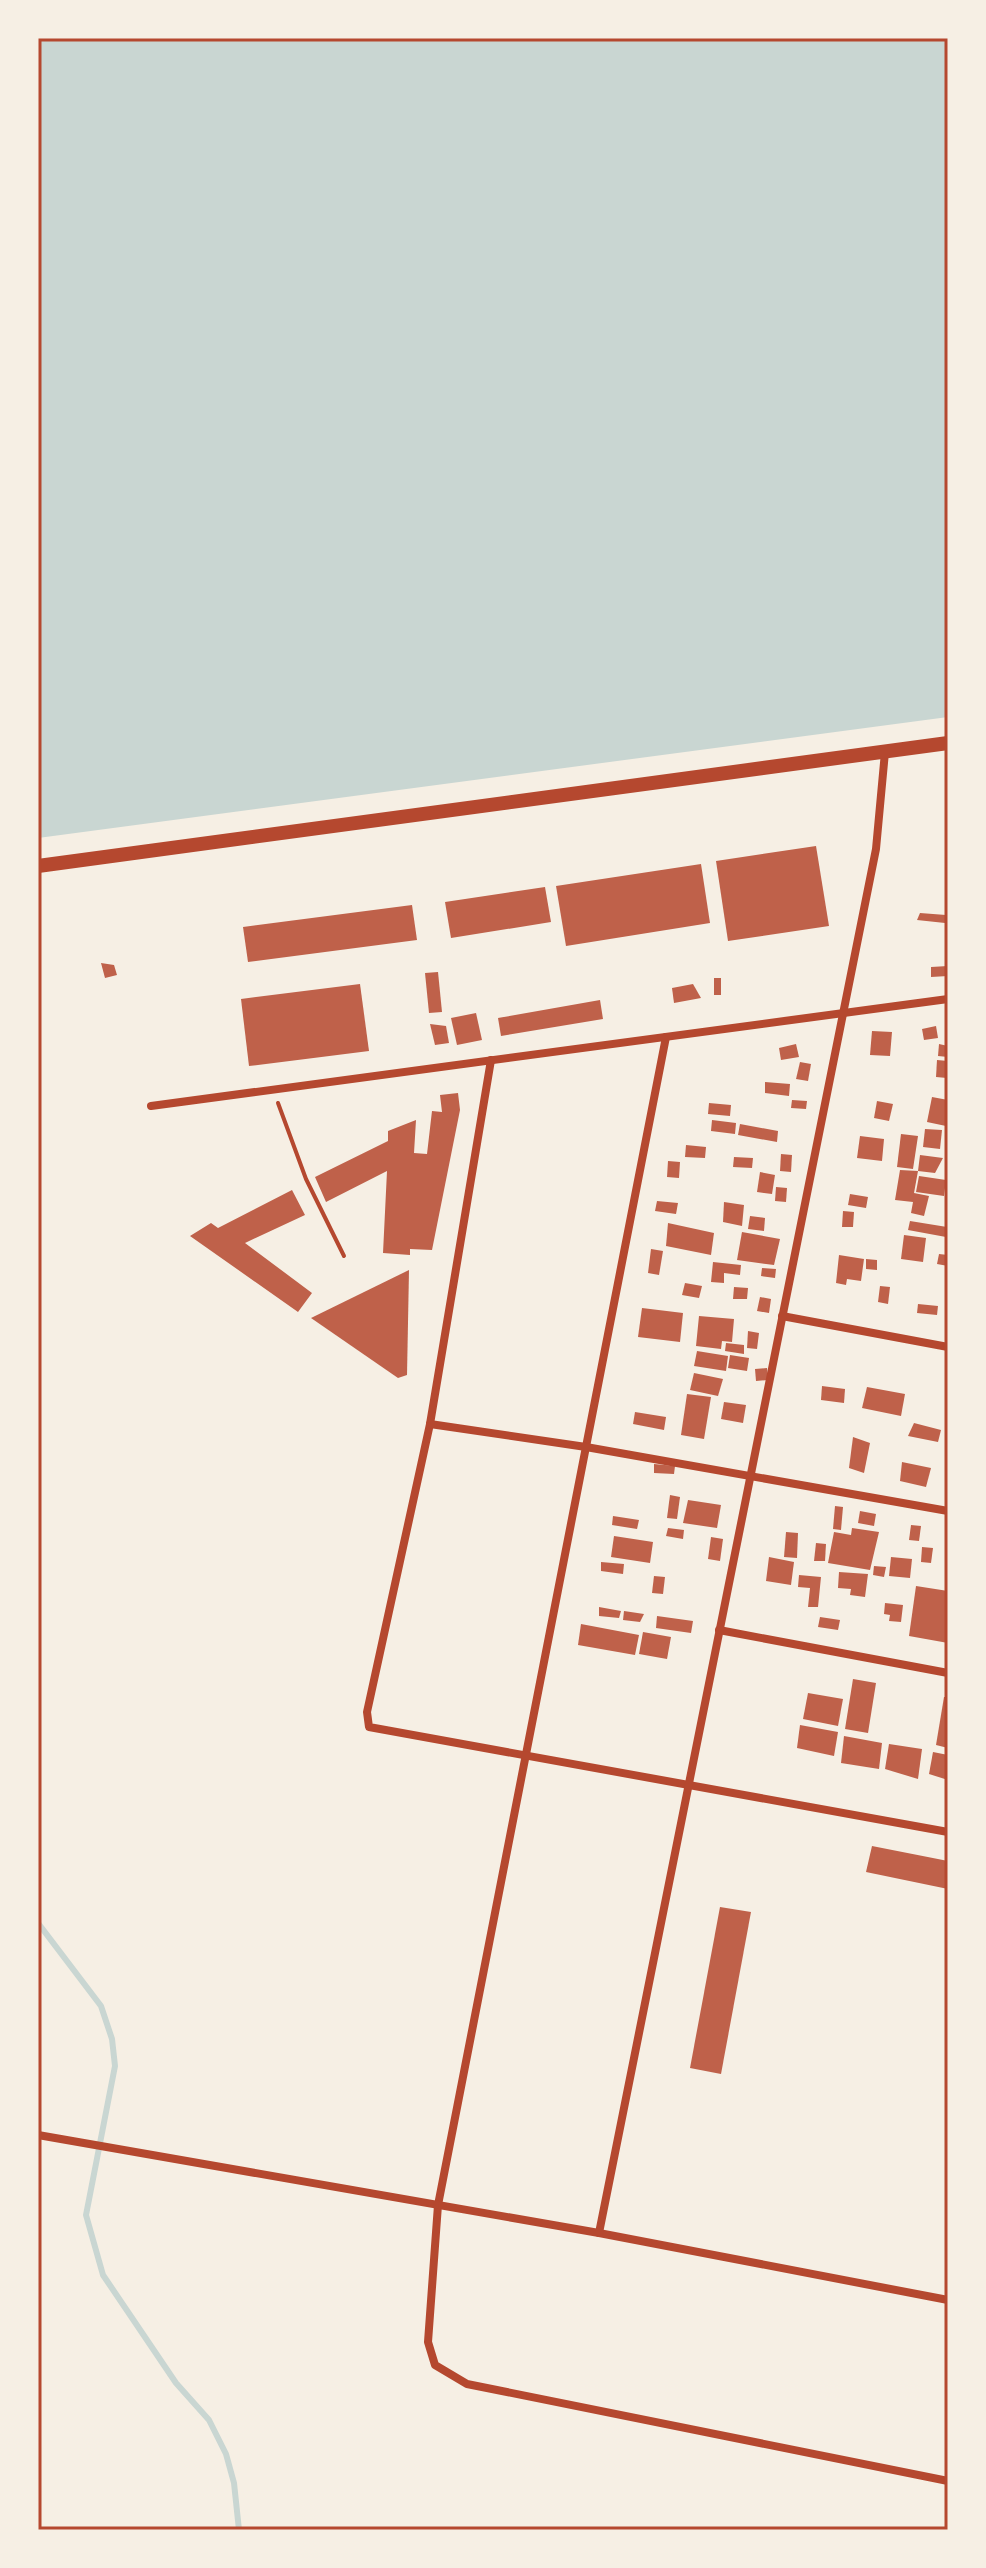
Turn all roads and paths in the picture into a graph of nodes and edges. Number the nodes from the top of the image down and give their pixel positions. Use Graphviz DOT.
graph roads {
  1 [pos="948,743"];
  2 [pos="885,752"];
  3 [pos="38,866"];
  4 [pos="948,999"];
  5 [pos="842,1013"];
  6 [pos="666,1037"];
  7 [pos="491,1060"];
  8 [pos="275,1089"];
  9 [pos="151,1106"];
  10 [pos="344,1256"];
  11 [pos="782,1316"];
  12 [pos="948,1347"];
  13 [pos="430,1424"];
  14 [pos="586,1447"];
  15 [pos="750,1476"];
  16 [pos="948,1511"];
  17 [pos="719,1630"];
  18 [pos="948,1673"];
  19 [pos="526,1753"];
  20 [pos="689,1784"];
  21 [pos="948,1832"];
  22 [pos="38,2135"];
  23 [pos="438,2205"];
  24 [pos="599,2233"];
  25 [pos="948,2300"];
  26 [pos="948,2481"];
  1 -- 2 [label="street"];
  2 -- 3 [label="street"];
  2 -- 5 [label="street"];
  4 -- 5 [label="street"];
  5 -- 6 [label="street"];
  5 -- 11 [label="street"];
  6 -- 7 [label="street"];
  6 -- 14 [label="street"];
  7 -- 8 [label="street"];
  7 -- 13 [label="street"];
  8 -- 9 [label="street"];
  8 -- 10 [label="path"];
  11 -- 12 [label="street"];
  11 -- 15 [label="street"];
  13 -- 14 [label="street"];
  13 -- 19 [label="street"];
  14 -- 15 [label="street"];
  14 -- 19 [label="street"];
  15 -- 16 [label="street"];
  15 -- 17 [label="street"];
  17 -- 18 [label="street"];
  17 -- 20 [label="street"];
  19 -- 20 [label="street"];
  19 -- 23 [label="street"];
  20 -- 21 [label="street"];
  20 -- 24 [label="street"];
  22 -- 23 [label="street"];
  23 -- 24 [label="street"];
  23 -- 26 [label="street"];
  24 -- 25 [label="street"];
}
